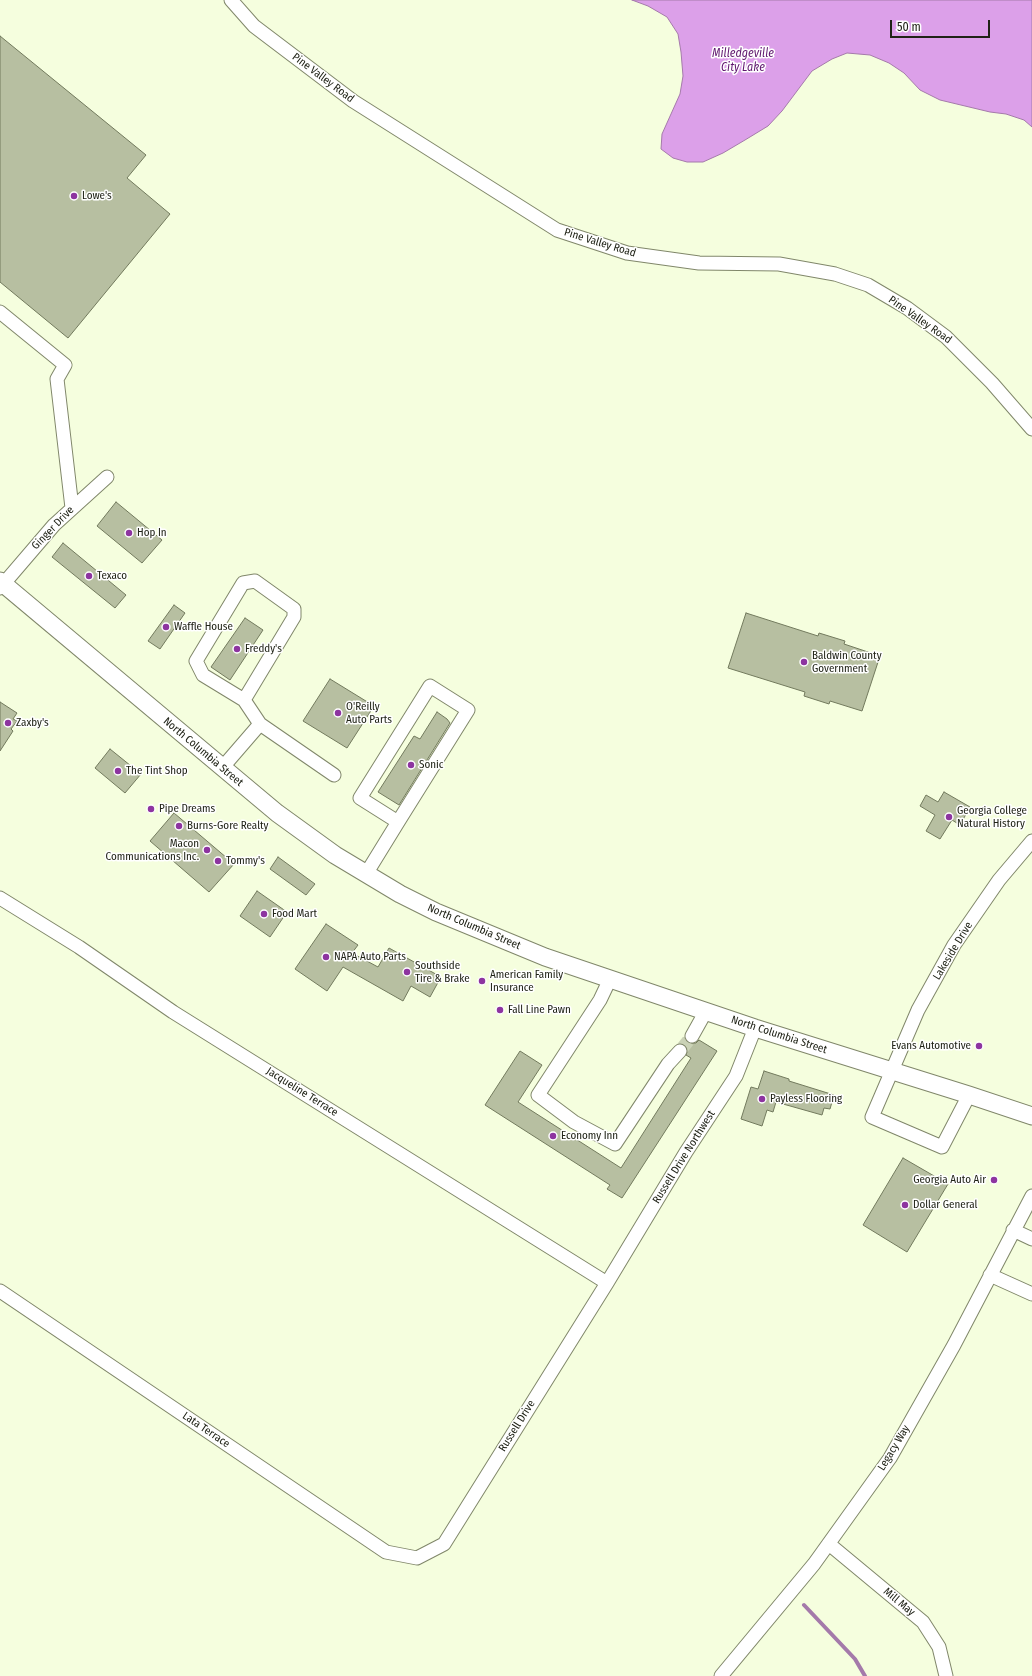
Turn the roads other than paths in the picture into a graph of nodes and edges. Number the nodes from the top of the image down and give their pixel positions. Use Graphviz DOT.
graph roads {
  1 [pos="231,0"];
  2 [pos="0,312"];
  3 [pos="1032,429"];
  4 [pos="107,477"];
  5 [pos="72,508"];
  6 [pos="1,584"];
  7 [pos="244,700"];
  8 [pos="260,724"];
  9 [pos="222,768"];
  10 [pos="334,775"];
  11 [pos="398,822"];
  12 [pos="1032,841"];
  13 [pos="366,874"];
  14 [pos="0,898"];
  15 [pos="610,979"];
  16 [pos="706,1012"];
  17 [pos="755,1028"];
  18 [pos="692,1036"];
  19 [pos="680,1051"];
  20 [pos="892,1071"];
  21 [pos="969,1094"];
  22 [pos="1032,1116"];
  23 [pos="1032,1196"];
  24 [pos="1013,1230"];
  25 [pos="1032,1239"];
  26 [pos="990,1275"];
  27 [pos="607,1283"];
  28 [pos="0,1291"];
  29 [pos="1032,1294"];
  30 [pos="829,1544"];
  31 [pos="417,1558"];
  32 [pos="721,1676"];
  33 [pos="946,1676"];
  1 -- 3 [label="street, Pine Valley Road"];
  2 -- 5 [label="street"];
  4 -- 5 [label="street, Ginger Drive"];
  5 -- 6 [label="street, Ginger Drive"];
  6 -- 9 [label="main road, North Columbia Street"];
  7 -- 7 [label="street"];
  7 -- 8 [label="street"];
  8 -- 9 [label="street"];
  8 -- 10 [label="street"];
  9 -- 13 [label="main road, North Columbia Street"];
  11 -- 11 [label="street"];
  11 -- 13 [label="street"];
  12 -- 20 [label="street, Lakeside Drive"];
  13 -- 15 [label="main road, North Columbia Street"];
  14 -- 27 [label="street, Jacqueline Terrace"];
  15 -- 16 [label="main road, North Columbia Street"];
  15 -- 19 [label="street"];
  16 -- 17 [label="main road, North Columbia Street"];
  16 -- 18 [label="street"];
  17 -- 20 [label="main road, North Columbia Street"];
  17 -- 27 [label="street, Russell Drive Northwest"];
  20 -- 21 [label="main road, North Columbia Street"];
  20 -- 21 [label="street, Lakeside Drive"];
  21 -- 22 [label="main road, North Columbia Street"];
  23 -- 24 [label="street, Legacy Way"];
  24 -- 25 [label="street"];
  24 -- 26 [label="street, Legacy Way"];
  26 -- 29 [label="street"];
  26 -- 30 [label="street, Legacy Way"];
  27 -- 31 [label="street, Russell Drive"];
  28 -- 31 [label="street, Lata Terrace"];
  30 -- 32 [label="street, Legacy Way"];
  30 -- 33 [label="street, Mill May"];
}
